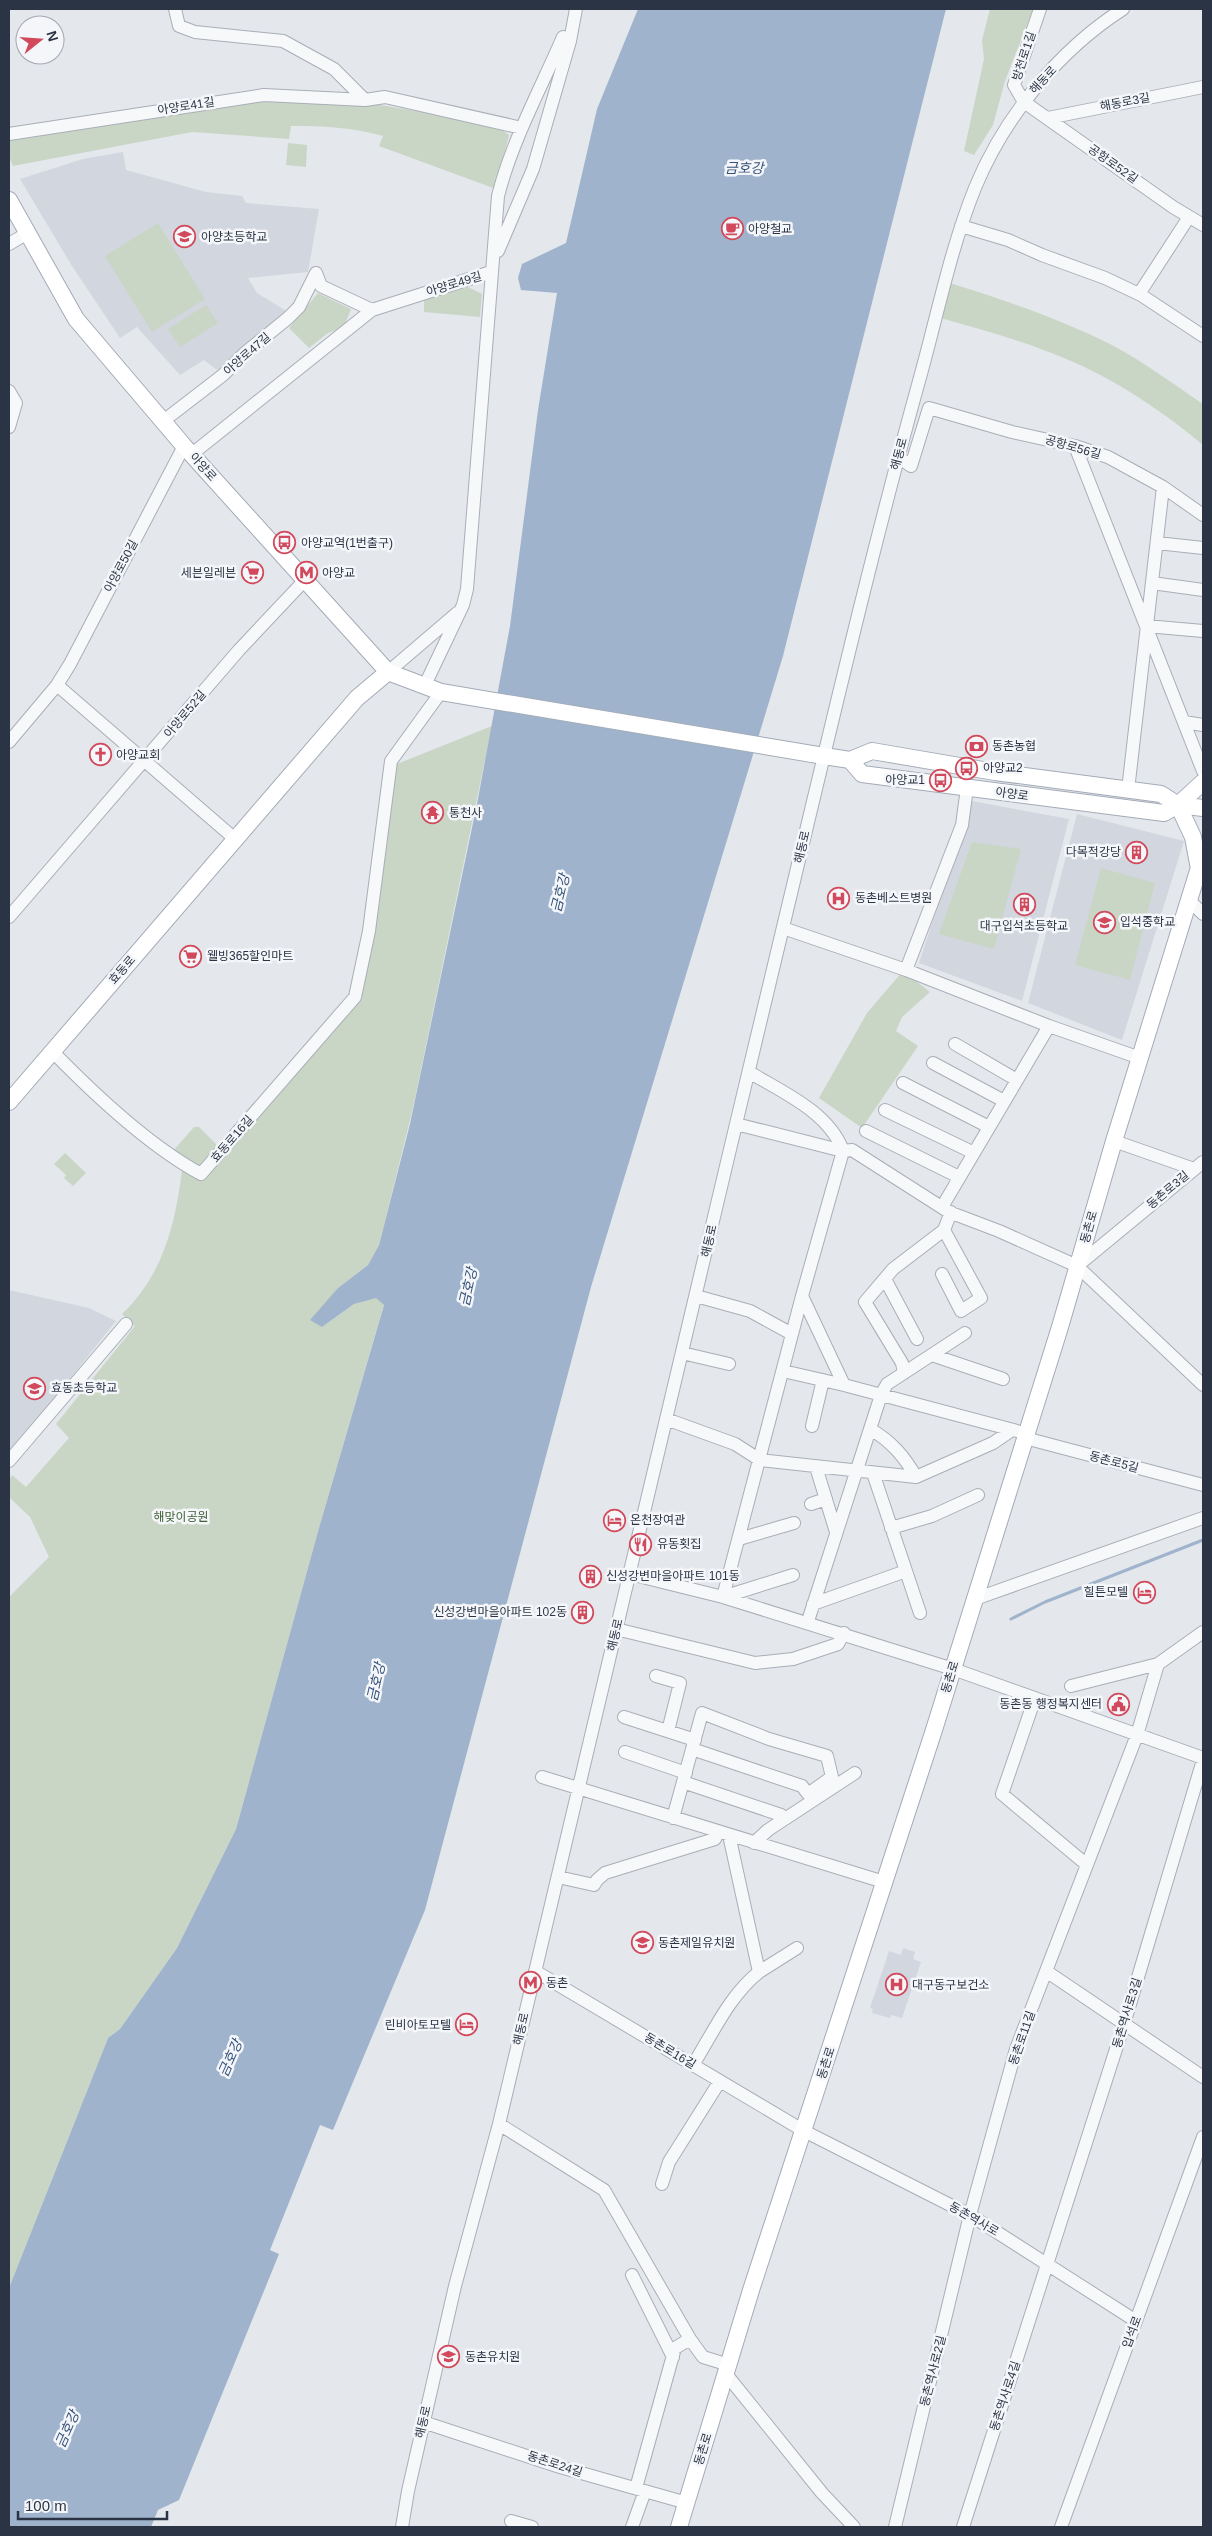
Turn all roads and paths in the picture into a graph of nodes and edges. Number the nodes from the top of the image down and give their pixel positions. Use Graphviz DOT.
graph roads {
  1 [pos="176,9"];
  2 [pos="576,9"];
  3 [pos="1040,9"];
  4 [pos="1123,9"];
  5 [pos="570,41"];
  6 [pos="1203,87"];
  7 [pos="365,100"];
  8 [pos="1024,102"];
  9 [pos="1048,118"];
  10 [pos="522,128"];
  11 [pos="9,134"];
  12 [pos="9,200"];
  13 [pos="1198,220"];
  14 [pos="962,226"];
  15 [pos="26,234"];
  16 [pos="9,244"];
  17 [pos="491,272"];
  18 [pos="1139,294"];
  19 [pos="372,310"];
  20 [pos="1203,336"];
  21 [pos="9,392"];
  22 [pos="162,422"];
  23 [pos="9,427"];
  24 [pos="1074,446"];
  25 [pos="188,450"];
  26 [pos="898,457"];
  27 [pos="1163,487"];
  28 [pos="1203,515"];
  29 [pos="1157,542"];
  30 [pos="1203,548"];
  31 [pos="304,581"];
  32 [pos="1152,582"];
  33 [pos="1203,590"];
  34 [pos="461,610"];
  35 [pos="1146,626"];
  36 [pos="1203,632"];
  37 [pos="388,672"];
  38 [pos="57,685"];
  39 [pos="424,687"];
  40 [pos="441,692"];
  41 [pos="1184,722"];
  42 [pos="1203,725"];
  43 [pos="9,742"];
  44 [pos="824,756"];
  45 [pos="850,760"];
  46 [pos="145,762"];
  47 [pos="1203,771"];
  48 [pos="1203,782"];
  49 [pos="967,788"];
  50 [pos="1128,790"];
  51 [pos="1178,805"];
  52 [pos="1203,808"];
  53 [pos="235,839"];
  54 [pos="1201,862"];
  55 [pos="1189,900"];
  56 [pos="1203,914"];
  57 [pos="9,918"];
  58 [pos="783,928"];
  59 [pos="906,970"];
  60 [pos="1049,1026"];
  61 [pos="955,1044"];
  62 [pos="53,1052"];
  63 [pos="1140,1058"];
  64 [pos="933,1062"];
  65 [pos="749,1072"];
  66 [pos="1017,1080"];
  67 [pos="903,1083"];
  68 [pos="1004,1101"];
  69 [pos="9,1102"];
  70 [pos="885,1110"];
  71 [pos="736,1124"];
  72 [pos="989,1127"];
  73 [pos="866,1131"];
  74 [pos="1114,1141"];
  75 [pos="843,1151"];
  76 [pos="974,1153"];
  77 [pos="1198,1166"];
  78 [pos="959,1177"];
  79 [pos="946,1209"];
  80 [pos="944,1230"];
  81 [pos="1077,1266"];
  82 [pos="942,1274"];
  83 [pos="884,1278"];
  84 [pos="696,1296"];
  85 [pos="802,1296"];
  86 [pos="126,1324"];
  87 [pos="965,1333"];
  88 [pos="792,1334"];
  89 [pos="917,1339"];
  90 [pos="682,1353"];
  91 [pos="932,1355"];
  92 [pos="729,1364"];
  93 [pos="783,1371"];
  94 [pos="904,1373"];
  95 [pos="1003,1379"];
  96 [pos="823,1380"];
  97 [pos="844,1385"];
  98 [pos="1203,1385"];
  99 [pos="880,1395"];
  100 [pos="666,1419"];
  101 [pos="812,1426"];
  102 [pos="870,1430"];
  103 [pos="1021,1434"];
  104 [pos="760,1460"];
  105 [pos="9,1461"];
  106 [pos="816,1467"];
  107 [pos="856,1472"];
  108 [pos="873,1473"];
  109 [pos="916,1476"];
  110 [pos="1203,1485"];
  111 [pos="978,1495"];
  112 [pos="826,1499"];
  113 [pos="811,1504"];
  114 [pos="1203,1518"];
  115 [pos="794,1523"];
  116 [pos="891,1528"];
  117 [pos="836,1532"];
  118 [pos="739,1539"];
  119 [pos="906,1571"];
  120 [pos="630,1574"];
  121 [pos="792,1575"];
  122 [pos="723,1597"];
  123 [pos="975,1599"];
  124 [pos="813,1604"];
  125 [pos="920,1613"];
  126 [pos="808,1622"];
  127 [pos="616,1629"];
  128 [pos="1203,1632"];
  129 [pos="844,1633"];
  130 [pos="1158,1664"];
  131 [pos="953,1669"];
  132 [pos="656,1676"];
  133 [pos="1071,1686"];
  134 [pos="1035,1698"];
  135 [pos="624,1717"];
  136 [pos="668,1731"];
  137 [pos="1137,1735"];
  138 [pos="694,1744"];
  139 [pos="624,1752"];
  140 [pos="1203,1759"];
  141 [pos="855,1773"];
  142 [pos="542,1777"];
  143 [pos="684,1778"];
  144 [pos="578,1789"];
  145 [pos="673,1818"];
  146 [pos="784,1819"];
  147 [pos="723,1834"];
  148 [pos="754,1843"];
  149 [pos="1087,1865"];
  150 [pos="558,1877"];
  151 [pos="884,1882"];
  152 [pos="797,1948"];
  153 [pos="535,1971"];
  154 [pos="1046,1971"];
  155 [pos="759,1972"];
  156 [pos="1124,2024"];
  157 [pos="693,2065"];
  158 [pos="1203,2077"];
  159 [pos="720,2081"];
  160 [pos="499,2124"];
  161 [pos="804,2131"];
  162 [pos="1203,2137"];
  163 [pos="662,2184"];
  164 [pos="970,2215"];
  165 [pos="1047,2264"];
  166 [pos="632,2276"];
  167 [pos="668,2300"];
  168 [pos="650,2310"];
  169 [pos="1136,2321"];
  170 [pos="690,2339"];
  171 [pos="673,2357"];
  172 [pos="727,2370"];
  173 [pos="424,2422"];
  174 [pos="640,2490"];
  175 [pos="687,2503"];
  176 [pos="511,2521"];
  177 [pos="402,2527"];
  178 [pos="532,2527"];
  179 [pos="632,2527"];
  180 [pos="679,2527"];
  181 [pos="854,2527"];
  182 [pos="895,2527"];
  183 [pos="963,2527"];
  184 [pos="1061,2527"];
  1 -- 7 [label="street"];
  2 -- 5 [label="street, 아양로49길"];
  3 -- 8 [label="street, 방천로1길"];
  4 -- 8 [label="street, 해동로"];
  5 -- 10 [label="street"];
  5 -- 17 [label="street, 아양로49길"];
  6 -- 9 [label="street, 해동로3길"];
  7 -- 10 [label="street, 아양로41길"];
  7 -- 11 [label="street, 아양로41길"];
  8 -- 9 [label="street, 공항로52길"];
  8 -- 14 [label="street, 해동로"];
  9 -- 13 [label="street, 공항로52길"];
  10 -- 17 [label="street"];
  12 -- 15 [label="main road, 아양로"];
  13 -- 18 [label="street"];
  14 -- 18 [label="street"];
  14 -- 26 [label="street, 해동로"];
  15 -- 16 [label="street"];
  15 -- 22 [label="main road, 아양로"];
  17 -- 19 [label="street, 아양로49길"];
  17 -- 34 [label="street"];
  18 -- 20 [label="street"];
  19 -- 22 [label="street, 아양로47길"];
  19 -- 25 [label="street, 아양로49길"];
  21 -- 23 [label="street"];
  22 -- 25 [label="main road, 아양로"];
  24 -- 26 [label="street, 공항로56길"];
  24 -- 27 [label="street, 공항로56길"];
  24 -- 35 [label="street"];
  25 -- 31 [label="main road, 아양로"];
  25 -- 38 [label="street, 아양로50길"];
  26 -- 44 [label="street, 해동로"];
  27 -- 28 [label="street, 공항로56길"];
  27 -- 29 [label="street"];
  29 -- 30 [label="street"];
  29 -- 32 [label="street"];
  31 -- 37 [label="main road, 아양로"];
  31 -- 46 [label="street, 아양로52길"];
  32 -- 33 [label="street"];
  32 -- 35 [label="street"];
  34 -- 37 [label="street"];
  34 -- 39 [label="street"];
  35 -- 36 [label="street"];
  35 -- 41 [label="street"];
  35 -- 50 [label="street"];
  37 -- 39 [label="main road, 아양로"];
  37 -- 53 [label="main road, 효동로"];
  38 -- 43 [label="street, 아양로50길"];
  38 -- 46 [label="street"];
  39 -- 40 [label="main road, 아양로"];
  40 -- 44 [label="main road, 아양로"];
  40 -- 62 [label="street, 효동로16길"];
  41 -- 42 [label="street"];
  41 -- 47 [label="street"];
  44 -- 45 [label="main road, 아양로"];
  44 -- 58 [label="street, 해동로"];
  45 -- 49 [label="main road, 아양로"];
  45 -- 50 [label="main road, 아양로"];
  46 -- 53 [label="street"];
  46 -- 57 [label="street, 아양로52길"];
  48 -- 51 [label="main road"];
  49 -- 51 [label="main road, 아양로"];
  49 -- 59 [label="street"];
  50 -- 51 [label="main road, 아양로"];
  51 -- 52 [label="main road, 아양로"];
  51 -- 54 [label="main road"];
  53 -- 62 [label="main road, 효동로"];
  54 -- 55 [label="main road, 동촌로"];
  55 -- 56 [label="street"];
  55 -- 63 [label="main road, 동촌로"];
  58 -- 59 [label="street"];
  58 -- 65 [label="street, 해동로"];
  59 -- 60 [label="street"];
  60 -- 63 [label="street"];
  60 -- 66 [label="street"];
  61 -- 66 [label="street"];
  62 -- 69 [label="main road, 효동로"];
  63 -- 74 [label="main road, 동촌로"];
  64 -- 68 [label="street"];
  65 -- 71 [label="street, 해동로"];
  65 -- 75 [label="street"];
  66 -- 68 [label="street"];
  67 -- 72 [label="street"];
  68 -- 72 [label="street"];
  70 -- 76 [label="street"];
  71 -- 75 [label="street"];
  71 -- 84 [label="street, 해동로"];
  72 -- 76 [label="street"];
  73 -- 78 [label="street"];
  74 -- 77 [label="street, 동촌로3길"];
  74 -- 81 [label="main road, 동촌로"];
  75 -- 79 [label="street"];
  75 -- 85 [label="street"];
  76 -- 78 [label="street"];
  77 -- 81 [label="street, 동촌로3길"];
  78 -- 79 [label="street"];
  79 -- 80 [label="street"];
  79 -- 81 [label="street"];
  80 -- 82 [label="street"];
  80 -- 83 [label="street"];
  81 -- 98 [label="street"];
  81 -- 103 [label="main road, 동촌로"];
  83 -- 89 [label="street"];
  83 -- 94 [label="street"];
  84 -- 88 [label="street"];
  84 -- 90 [label="street, 해동로"];
  85 -- 88 [label="street"];
  85 -- 97 [label="street"];
  86 -- 105 [label="street"];
  87 -- 91 [label="street"];
  88 -- 93 [label="street"];
  90 -- 92 [label="street"];
  90 -- 100 [label="street, 해동로"];
  91 -- 94 [label="street"];
  91 -- 95 [label="street"];
  93 -- 96 [label="street, 동촌로5길"];
  93 -- 104 [label="street"];
  94 -- 99 [label="street"];
  96 -- 97 [label="street, 동촌로5길"];
  96 -- 101 [label="street"];
  97 -- 99 [label="street, 동촌로5길"];
  99 -- 102 [label="street"];
  99 -- 103 [label="street, 동촌로5길"];
  100 -- 104 [label="street"];
  100 -- 120 [label="street, 해동로"];
  102 -- 107 [label="street"];
  102 -- 109 [label="street"];
  103 -- 109 [label="street"];
  103 -- 110 [label="street, 동촌로5길"];
  103 -- 123 [label="main road, 동촌로"];
  104 -- 106 [label="street"];
  104 -- 118 [label="street"];
  106 -- 107 [label="street"];
  106 -- 112 [label="street"];
  107 -- 108 [label="street"];
  107 -- 117 [label="street"];
  108 -- 109 [label="street"];
  108 -- 116 [label="street"];
  111 -- 116 [label="street"];
  112 -- 113 [label="street"];
  112 -- 117 [label="street"];
  114 -- 123 [label="street"];
  115 -- 118 [label="street"];
  116 -- 119 [label="street"];
  117 -- 124 [label="street"];
  118 -- 122 [label="street"];
  119 -- 124 [label="street"];
  119 -- 125 [label="street"];
  120 -- 122 [label="street"];
  120 -- 127 [label="street, 해동로"];
  121 -- 122 [label="street"];
  122 -- 126 [label="street"];
  123 -- 131 [label="main road, 동촌로"];
  124 -- 126 [label="street"];
  126 -- 129 [label="street"];
  127 -- 129 [label="street"];
  127 -- 144 [label="street, 해동로"];
  128 -- 130 [label="street"];
  129 -- 131 [label="street"];
  130 -- 133 [label="street"];
  130 -- 137 [label="street, 동촌로11길"];
  131 -- 134 [label="street"];
  131 -- 151 [label="main road, 동촌로"];
  132 -- 136 [label="street"];
  134 -- 137 [label="street"];
  134 -- 149 [label="street"];
  135 -- 136 [label="street"];
  136 -- 138 [label="street"];
  137 -- 140 [label="street, 동촌역사로3길"];
  137 -- 149 [label="street, 동촌로11길"];
  138 -- 138 [label="street"];
  138 -- 143 [label="street"];
  139 -- 143 [label="street"];
  140 -- 156 [label="street, 동촌역사로3길"];
  141 -- 146 [label="street"];
  142 -- 144 [label="street"];
  143 -- 145 [label="street"];
  143 -- 146 [label="street"];
  144 -- 145 [label="street"];
  144 -- 150 [label="street, 해동로"];
  145 -- 147 [label="street"];
  146 -- 148 [label="street"];
  147 -- 148 [label="street"];
  147 -- 150 [label="street"];
  147 -- 155 [label="street"];
  148 -- 151 [label="street"];
  149 -- 154 [label="street, 동촌로11길"];
  150 -- 153 [label="street, 해동로"];
  151 -- 161 [label="main road, 동촌로"];
  152 -- 155 [label="street"];
  153 -- 157 [label="street, 동촌로16길"];
  153 -- 160 [label="street, 해동로"];
  154 -- 156 [label="street"];
  154 -- 164 [label="street, 동촌로11길"];
  155 -- 157 [label="street"];
  156 -- 158 [label="street"];
  156 -- 165 [label="street, 동촌역사로3길"];
  157 -- 159 [label="street, 동촌로16길"];
  159 -- 161 [label="street, 동촌로16길"];
  159 -- 163 [label="street"];
  160 -- 167 [label="street"];
  160 -- 173 [label="street, 해동로"];
  161 -- 164 [label="street, 동촌역사로"];
  161 -- 172 [label="main road, 동촌로"];
  162 -- 169 [label="street, 입석로"];
  164 -- 165 [label="street, 동촌역사로"];
  164 -- 182 [label="street, 동촌역사로2길"];
  165 -- 169 [label="street, 동촌역사로"];
  165 -- 183 [label="street, 동촌역사로4길"];
  166 -- 168 [label="street"];
  167 -- 168 [label="street"];
  167 -- 170 [label="street"];
  168 -- 171 [label="street"];
  169 -- 184 [label="street, 입석로"];
  170 -- 171 [label="street"];
  170 -- 172 [label="street"];
  171 -- 174 [label="street"];
  172 -- 175 [label="main road, 동촌로"];
  172 -- 181 [label="street"];
  173 -- 174 [label="street, 동촌로24길"];
  173 -- 177 [label="street, 해동로"];
  174 -- 175 [label="street, 동촌로24길"];
  174 -- 179 [label="street"];
  175 -- 180 [label="main road, 동촌로"];
  176 -- 178 [label="street"];
}
